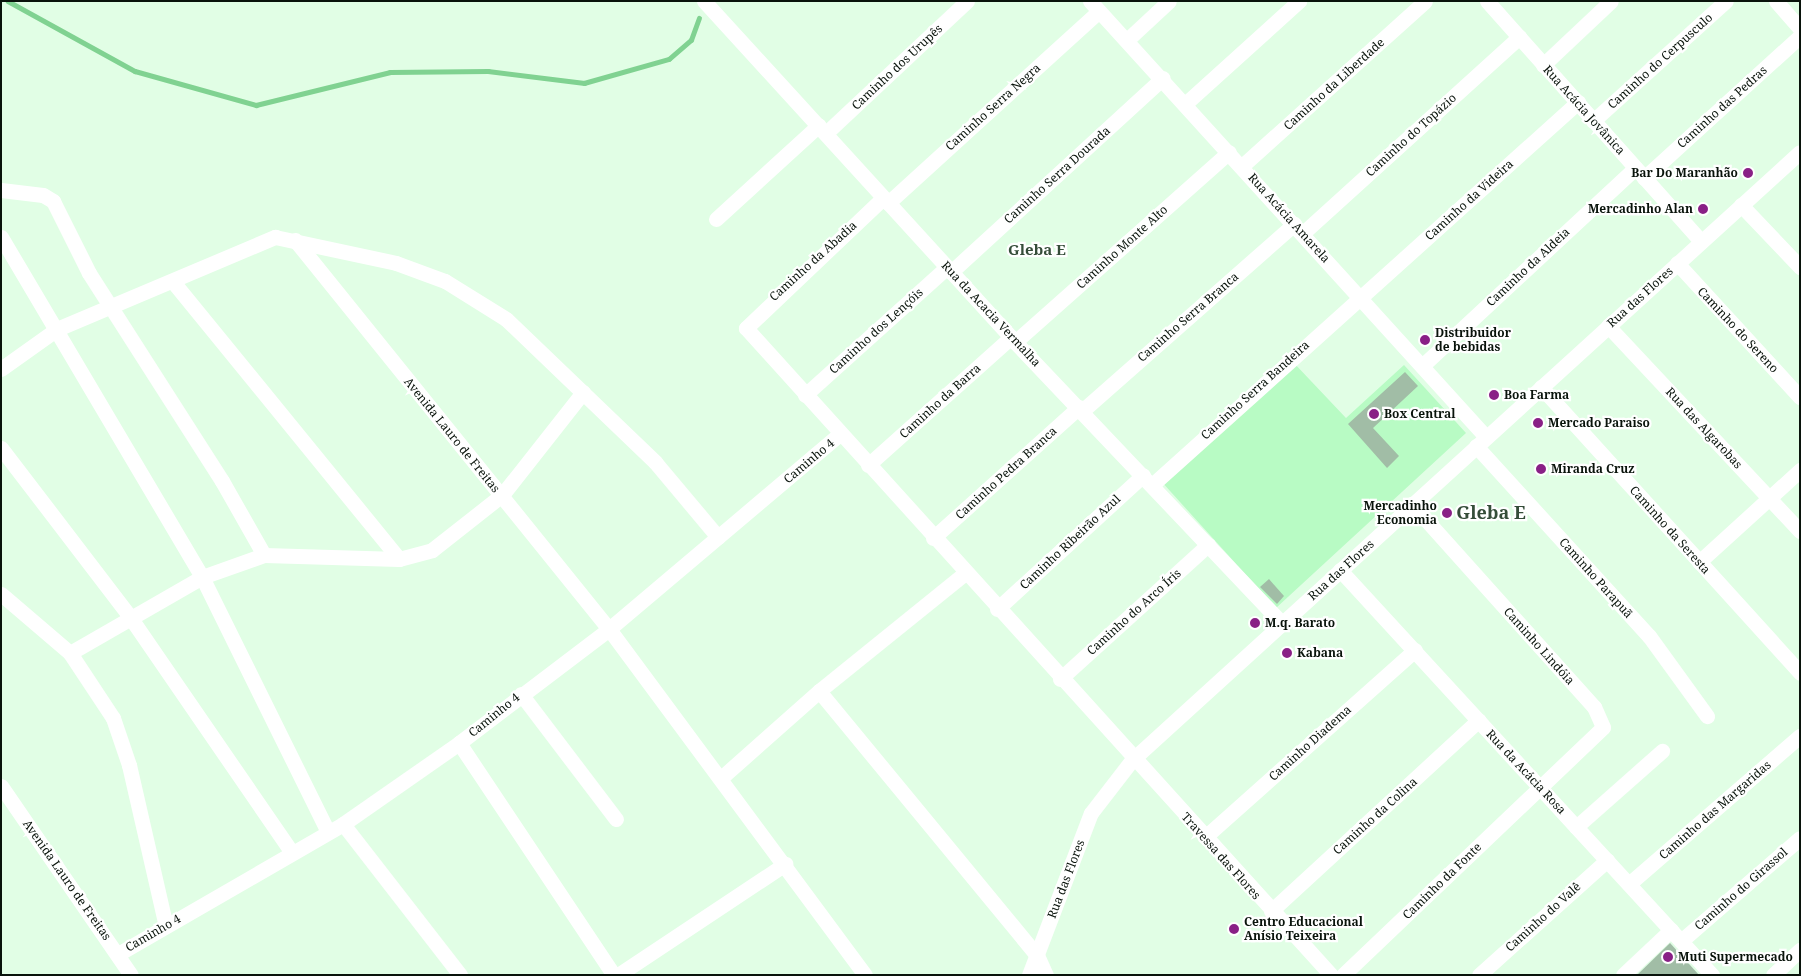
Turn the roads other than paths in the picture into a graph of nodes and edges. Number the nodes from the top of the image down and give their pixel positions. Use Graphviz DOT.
graph roads {
  1 [pos="704,1"];
  2 [pos="967,1"];
  3 [pos="1169,1"];
  4 [pos="1299,1"];
  5 [pos="1426,1"];
  6 [pos="1611,1"];
  7 [pos="1726,1"];
  8 [pos="1776,1"];
  9 [pos="1494,4"];
  10 [pos="1094,6"];
  11 [pos="1800,29"];
  12 [pos="1800,36"];
  13 [pos="1519,37"];
  14 [pos="1127,40"];
  15 [pos="1543,64"];
  16 [pos="1163,78"];
  17 [pos="1578,102"];
  18 [pos="1186,104"];
  19 [pos="1593,121"];
  20 [pos="823,129"];
  21 [pos="1229,152"];
  22 [pos="1800,152"];
  23 [pos="1242,166"];
  24 [pos="1639,173"];
  25 [pos="1,190"];
  26 [pos="886,200"];
  27 [pos="1741,205"];
  28 [pos="716,219"];
  29 [pos="1298,229"];
  30 [pos="1,237"];
  31 [pos="295,240"];
  32 [pos="1701,241"];
  33 [pos="1677,263"];
  34 [pos="1800,267"];
  35 [pos="949,269"];
  36 [pos="174,283"];
  37 [pos="1359,296"];
  38 [pos="112,306"];
  39 [pos="745,326"];
  40 [pos="1608,326"];
  41 [pos="57,329"];
  42 [pos="1013,340"];
  43 [pos="1422,366"];
  44 [pos="1,369"];
  45 [pos="1541,387"];
  46 [pos="583,392"];
  47 [pos="805,395"];
  48 [pos="1800,397"];
  49 [pos="1080,409"];
  50 [pos="840,434"];
  51 [pos="1481,441"];
  52 [pos="1,448"];
  53 [pos="868,466"];
  54 [pos="1800,470"];
  55 [pos="1148,480"];
  56 [pos="502,495"];
  57 [pos="1770,498"];
  58 [pos="1412,504"];
  59 [pos="1800,531"];
  60 [pos="718,538"];
  61 [pos="933,538"];
  62 [pos="1208,545"];
  63 [pos="264,555"];
  64 [pos="398,559"];
  65 [pos="1699,562"];
  66 [pos="1340,570"];
  67 [pos="965,574"];
  68 [pos="202,577"];
  69 [pos="1,594"];
  70 [pos="997,609"];
  71 [pos="130,617"];
  72 [pos="1282,623"];
  73 [pos="609,629"];
  74 [pos="1415,650"];
  75 [pos="70,653"];
  76 [pos="1800,673"];
  77 [pos="1060,680"];
  78 [pos="819,691"];
  79 [pos="521,694"];
  80 [pos="1707,716"];
  81 [pos="1479,720"];
  82 [pos="1800,736"];
  83 [pos="459,743"];
  84 [pos="1662,751"];
  85 [pos="1132,760"];
  86 [pos="720,778"];
  87 [pos="1,786"];
  88 [pos="1540,787"];
  89 [pos="616,820"];
  90 [pos="343,824"];
  91 [pos="1576,827"];
  92 [pos="328,832"];
  93 [pos="1205,837"];
  94 [pos="1800,838"];
  95 [pos="291,851"];
  96 [pos="1607,860"];
  97 [pos="784,864"];
  98 [pos="1630,883"];
  99 [pos="1271,911"];
  100 [pos="166,926"];
  101 [pos="1671,930"];
  102 [pos="1681,941"];
  103 [pos="1800,950"];
  104 [pos="118,954"];
  105 [pos="1038,955"];
  106 [pos="619,974"];
  107 [pos="132,975"];
  108 [pos="460,975"];
  109 [pos="865,975"];
  110 [pos="1029,975"];
  111 [pos="1046,975"];
  112 [pos="1331,975"];
  113 [pos="1343,975"];
  114 [pos="1479,975"];
  115 [pos="1623,975"];
  116 [pos="1712,975"];
  117 [pos="1773,975"];
  1 -- 20 [label="street, Rua da Acacia Vermalha"];
  2 -- 20 [label="street, Caminho dos Urupês"];
  3 -- 14 [label="street"];
  4 -- 18 [label="street"];
  5 -- 23 [label="street, Caminho da Liberdade"];
  6 -- 15 [label="street"];
  7 -- 19 [label="street, Caminho do Cerpusculo"];
  8 -- 11 [label="street"];
  9 -- 13 [label="street, Rua Acácia Jovânica"];
  10 -- 14 [label="street, Rua Acácia Amarela"];
  10 -- 26 [label="street, Caminho Serra Negra"];
  12 -- 24 [label="street, Caminho das Pedras"];
  13 -- 15 [label="street, Rua Acácia Jovânica"];
  13 -- 29 [label="street, Caminho do Topázio"];
  14 -- 16 [label="street, Rua Acácia Amarela"];
  15 -- 17 [label="street, Rua Acácia Jovânica"];
  16 -- 18 [label="street, Rua Acácia Amarela"];
  16 -- 35 [label="street, Caminho Serra Dourada"];
  17 -- 19 [label="street, Rua Acácia Jovânica"];
  17 -- 37 [label="street, Caminho da Videira"];
  18 -- 21 [label="street, Rua Acácia Amarela"];
  19 -- 24 [label="street, Rua Acácia Jovânica"];
  20 -- 26 [label="street, Rua da Acacia Vermalha"];
  20 -- 28 [label="street, Caminho dos Urupês"];
  21 -- 23 [label="street, Rua Acácia Amarela"];
  21 -- 42 [label="street, Caminho Monte Alto"];
  22 -- 27 [label="street, Rua das Flores"];
  23 -- 29 [label="street, Rua Acácia Amarela"];
  24 -- 32 [label="street, Rua Acácia Jovânica"];
  24 -- 43 [label="street, Caminho da Aldeia"];
  25 -- 38 [label="street"];
  26 -- 35 [label="street, Rua da Acacia Vermalha"];
  26 -- 39 [label="street, Caminho da Abadia"];
  27 -- 32 [label="street, Rua das Flores"];
  27 -- 34 [label="street"];
  29 -- 37 [label="street, Rua Acácia Amarela"];
  29 -- 49 [label="street, Caminho Serra Branca"];
  30 -- 41 [label="street"];
  31 -- 36 [label="street"];
  31 -- 46 [label="street"];
  31 -- 56 [label="street, Avenida Lauro de Freitas"];
  32 -- 33 [label="street, Rua das Flores"];
  33 -- 40 [label="street, Rua das Flores"];
  33 -- 48 [label="street, Caminho do Sereno"];
  35 -- 42 [label="street, Rua da Acacia Vermalha"];
  35 -- 47 [label="street, Caminho dos Lençóis"];
  36 -- 38 [label="street"];
  36 -- 64 [label="street"];
  37 -- 43 [label="street, Rua Acácia Amarela"];
  37 -- 55 [label="street, Caminho Serra Bandeira"];
  38 -- 41 [label="street"];
  38 -- 63 [label="street"];
  39 -- 47 [label="street, Travessa das Flores"];
  40 -- 45 [label="street, Rua das Flores"];
  40 -- 57 [label="street, Rua das Algarobas"];
  41 -- 44 [label="street"];
  41 -- 68 [label="street"];
  42 -- 49 [label="street, Rua da Acacia Vermalha"];
  42 -- 53 [label="street, Caminho da Barra"];
  43 -- 51 [label="street, Rua Acácia Amarela"];
  45 -- 51 [label="street, Rua das Flores"];
  45 -- 65 [label="street, Caminho da Seresta"];
  46 -- 56 [label="street"];
  46 -- 60 [label="street"];
  47 -- 50 [label="street, Travessa das Flores"];
  49 -- 55 [label="street, Rua da Acacia Vermalha"];
  49 -- 61 [label="street, Caminho Pedra Branca"];
  50 -- 53 [label="street, Travessa das Flores"];
  50 -- 60 [label="street, Caminho 4"];
  51 -- 58 [label="street, Rua das Flores"];
  51 -- 80 [label="street, Caminho Parapuã"];
  52 -- 71 [label="street"];
  53 -- 61 [label="street, Travessa das Flores"];
  54 -- 57 [label="street"];
  55 -- 62 [label="street, Rua da Acacia Vermalha"];
  55 -- 70 [label="street, Caminho Ribeirão Azul"];
  56 -- 64 [label="street"];
  56 -- 73 [label="street, Avenida Lauro de Freitas"];
  57 -- 59 [label="street, Rua das Algarobas"];
  57 -- 65 [label="street"];
  58 -- 66 [label="street, Rua das Flores"];
  58 -- 88 [label="street, Caminho Lindóia"];
  60 -- 73 [label="street, Caminho 4"];
  61 -- 67 [label="street, Travessa das Flores"];
  62 -- 72 [label="street, Rua da Acacia Vermalha"];
  62 -- 77 [label="street, Caminho do Arco Íris"];
  63 -- 64 [label="street"];
  63 -- 68 [label="street"];
  65 -- 76 [label="street, Caminho da Seresta"];
  66 -- 72 [label="street, Rua das Flores"];
  66 -- 74 [label="street, Rua da Acácia Rosa"];
  67 -- 70 [label="street, Travessa das Flores"];
  67 -- 78 [label="street"];
  68 -- 71 [label="street"];
  68 -- 92 [label="street"];
  69 -- 75 [label="street"];
  70 -- 77 [label="street, Travessa das Flores"];
  71 -- 75 [label="street"];
  71 -- 95 [label="street"];
  72 -- 85 [label="street, Rua das Flores"];
  73 -- 79 [label="street, Caminho 4"];
  73 -- 86 [label="street, Avenida Lauro de Freitas"];
  74 -- 81 [label="street, Rua da Acácia Rosa"];
  74 -- 93 [label="street, Caminho Diadema"];
  75 -- 100 [label="street"];
  77 -- 85 [label="street, Travessa das Flores"];
  78 -- 86 [label="street"];
  78 -- 105 [label="street"];
  79 -- 83 [label="street, Caminho 4"];
  79 -- 89 [label="street"];
  81 -- 88 [label="street, Rua da Acácia Rosa"];
  81 -- 99 [label="street, Caminho da Colina"];
  82 -- 98 [label="street, Caminho das Margaridas"];
  83 -- 90 [label="street, Caminho 4"];
  83 -- 106 [label="street"];
  84 -- 91 [label="street"];
  85 -- 93 [label="street, Travessa das Flores"];
  85 -- 105 [label="street, Rua das Flores"];
  86 -- 97 [label="street, Avenida Lauro de Freitas"];
  87 -- 104 [label="street, Avenida Lauro de Freitas"];
  88 -- 91 [label="street, Rua da Acácia Rosa"];
  88 -- 113 [label="street, Caminho da Fonte"];
  90 -- 92 [label="street, Caminho 4"];
  90 -- 108 [label="street"];
  91 -- 96 [label="street, Rua da Acácia Rosa"];
  92 -- 95 [label="street, Caminho 4"];
  93 -- 99 [label="street, Travessa das Flores"];
  94 -- 102 [label="street, Caminho do Girassol"];
  95 -- 100 [label="street, Caminho 4"];
  96 -- 98 [label="street, Rua da Acácia Rosa"];
  96 -- 114 [label="street, Caminho do Valê"];
  97 -- 106 [label="street"];
  97 -- 109 [label="street, Avenida Lauro de Freitas"];
  98 -- 101 [label="street, Rua da Acácia Rosa"];
  99 -- 112 [label="street, Travessa das Flores"];
  100 -- 104 [label="street, Caminho 4"];
  101 -- 102 [label="street, Rua da Acácia Rosa"];
  101 -- 115 [label="street"];
  102 -- 116 [label="street, Rua da Acácia Rosa"];
  103 -- 117 [label="street"];
  104 -- 107 [label="street, Avenida Lauro de Freitas"];
  105 -- 110 [label="street, Rua das Flores"];
  105 -- 111 [label="street"];
}
